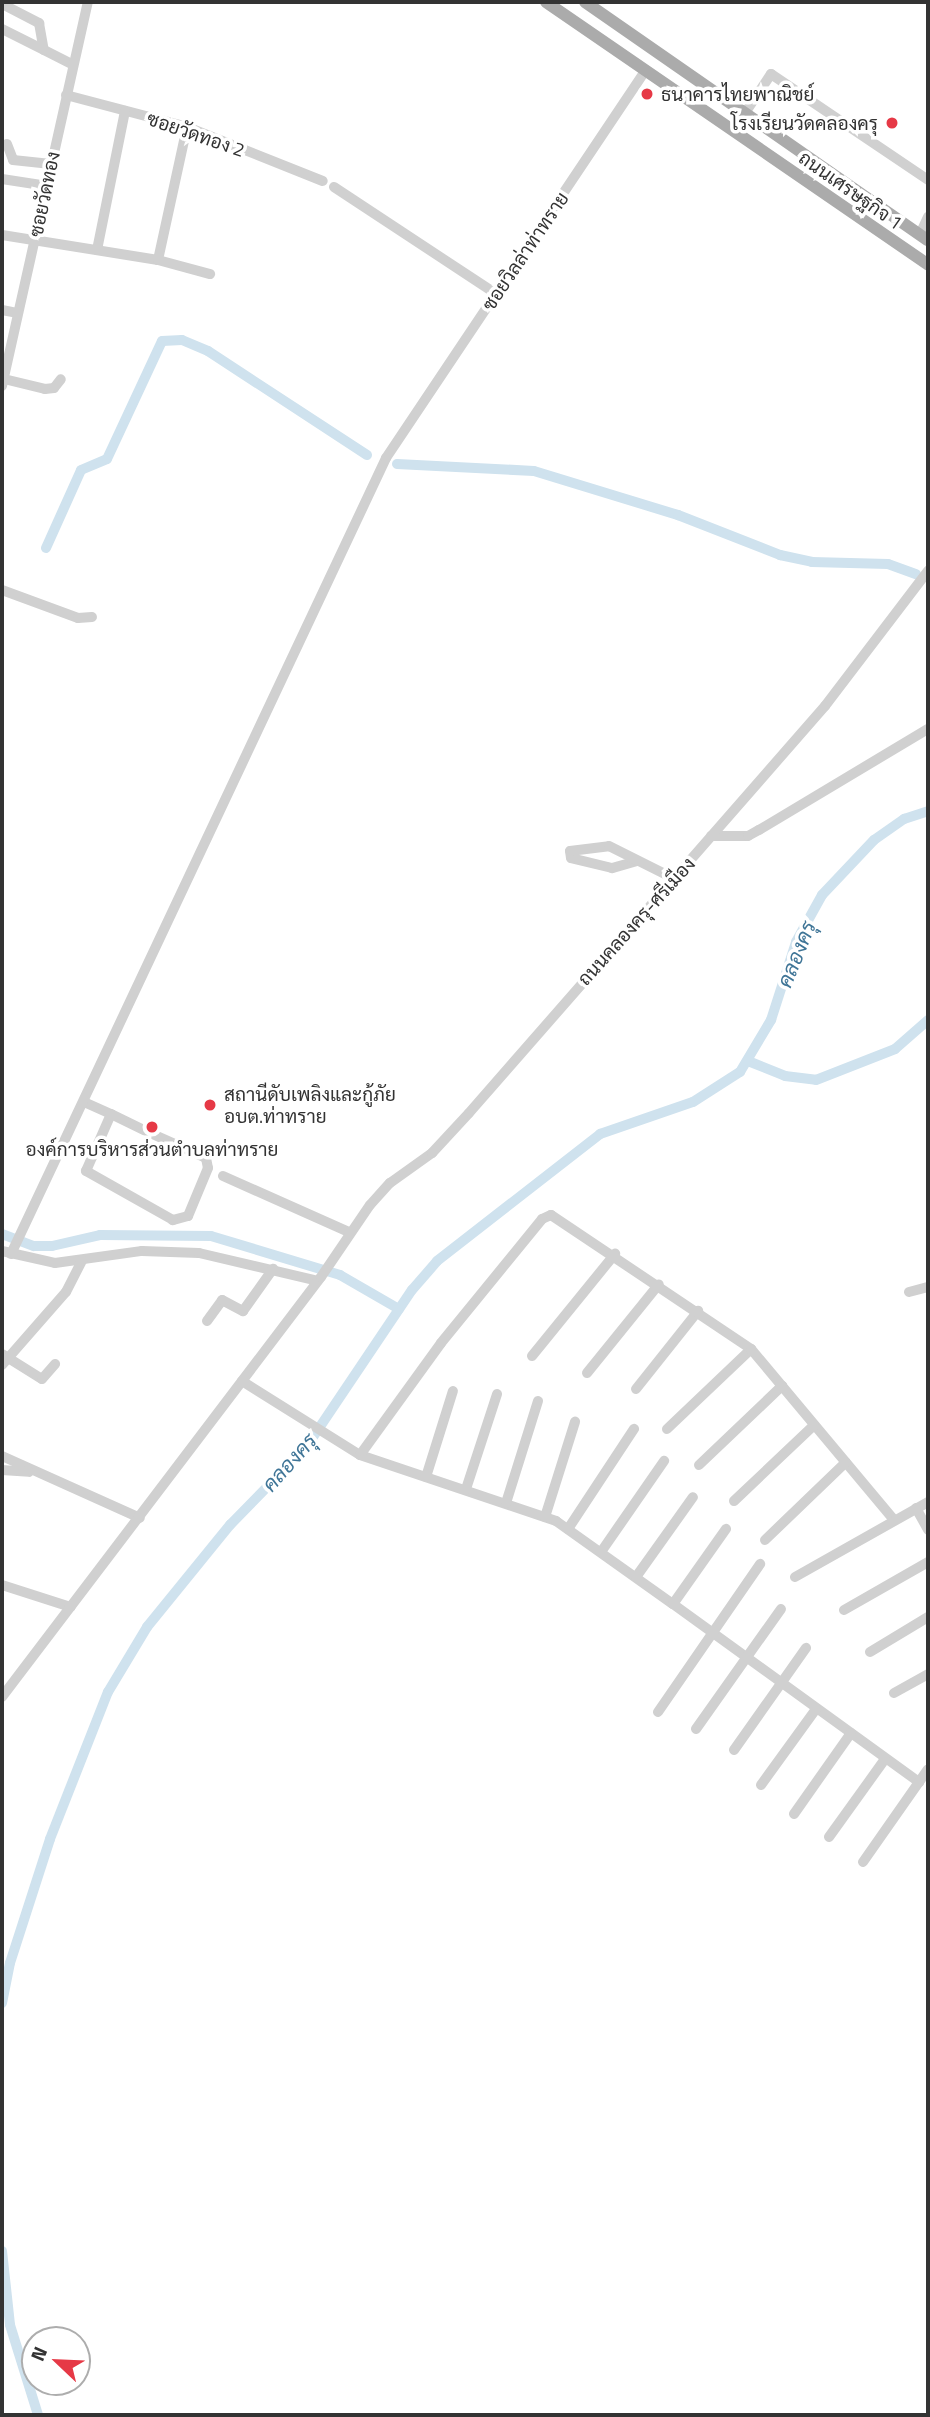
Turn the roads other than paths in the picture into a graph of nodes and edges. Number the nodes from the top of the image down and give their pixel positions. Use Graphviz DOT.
graph roads {
  1 [pos="88,2"];
  2 [pos="546,2"];
  3 [pos="585,2"];
  4 [pos="2,4"];
  5 [pos="2,29"];
  6 [pos="44,50"];
  7 [pos="72,64"];
  8 [pos="681,69"];
  9 [pos="645,71"];
  10 [pos="669,87"];
  11 [pos="710,89"];
  12 [pos="66,95"];
  13 [pos="698,107"];
  14 [pos="125,110"];
  15 [pos="745,113"];
  16 [pos="187,127"];
  17 [pos="7,144"];
  18 [pos="51,164"];
  19 [pos="2,179"];
  20 [pos="928,180"];
  21 [pos="323,181"];
  22 [pos="47,186"];
  23 [pos="334,187"];
  24 [pos="928,217"];
  25 [pos="2,235"];
  26 [pos="924,237"];
  27 [pos="34,239"];
  28 [pos="97,250"];
  29 [pos="158,260"];
  30 [pos="928,265"];
  31 [pos="210,274"];
  32 [pos="496,294"];
  33 [pos="2,310"];
  34 [pos="17,313"];
  35 [pos="61,380"];
  36 [pos="3,383"];
  37 [pos="928,571"];
  38 [pos="2,590"];
  39 [pos="92,617"];
  40 [pos="928,729"];
  41 [pos="711,836"];
  42 [pos="637,861"];
  43 [pos="673,878"];
  44 [pos="84,1102"];
  45 [pos="111,1114"];
  46 [pos="223,1176"];
  47 [pos="349,1232"];
  48 [pos="8,1251"];
  49 [pos="615,1254"];
  50 [pos="82,1260"];
  51 [pos="273,1269"];
  52 [pos="319,1279"];
  53 [pos="659,1284"];
  54 [pos="928,1287"];
  55 [pos="909,1292"];
  56 [pos="698,1311"];
  57 [pos="207,1321"];
  58 [pos="751,1349"];
  59 [pos="532,1356"];
  60 [pos="4,1359"];
  61 [pos="55,1364"];
  62 [pos="587,1373"];
  63 [pos="242,1381"];
  64 [pos="782,1386"];
  65 [pos="636,1389"];
  66 [pos="453,1391"];
  67 [pos="497,1394"];
  68 [pos="538,1401"];
  69 [pos="575,1422"];
  70 [pos="814,1425"];
  71 [pos="667,1429"];
  72 [pos="635,1430"];
  73 [pos="360,1455"];
  74 [pos="2,1456"];
  75 [pos="664,1461"];
  76 [pos="846,1462"];
  77 [pos="699,1465"];
  78 [pos="2,1470"];
  79 [pos="39,1473"];
  80 [pos="426,1477"];
  81 [pos="466,1489"];
  82 [pos="693,1497"];
  83 [pos="734,1501"];
  84 [pos="928,1502"];
  85 [pos="506,1503"];
  86 [pos="916,1508"];
  87 [pos="545,1517"];
  88 [pos="140,1518"];
  89 [pos="894,1520"];
  90 [pos="568,1529"];
  91 [pos="726,1529"];
  92 [pos="928,1530"];
  93 [pos="765,1540"];
  94 [pos="601,1552"];
  95 [pos="928,1562"];
  96 [pos="760,1564"];
  97 [pos="636,1577"];
  98 [pos="795,1577"];
  99 [pos="2,1584"];
  100 [pos="673,1604"];
  101 [pos="71,1606"];
  102 [pos="781,1609"];
  103 [pos="844,1610"];
  104 [pos="928,1617"];
  105 [pos="712,1634"];
  106 [pos="806,1647"];
  107 [pos="870,1652"];
  108 [pos="747,1658"];
  109 [pos="928,1674"];
  110 [pos="781,1682"];
  111 [pos="894,1693"];
  112 [pos="2,1697"];
  113 [pos="817,1709"];
  114 [pos="658,1712"];
  115 [pos="696,1729"];
  116 [pos="851,1733"];
  117 [pos="734,1750"];
  118 [pos="885,1759"];
  119 [pos="928,1769"];
  120 [pos="919,1782"];
  121 [pos="761,1785"];
  122 [pos="794,1814"];
  123 [pos="829,1838"];
  124 [pos="863,1862"];
  1 -- 7 [label="street, ซอยวัดทอง"];
  2 -- 9 [label="main road, ถนนเศรษฐกิจ 1"];
  3 -- 8 [label="main road, ถนนเศรษฐกิจ 1"];
  4 -- 6 [label="street"];
  5 -- 6 [label="street"];
  6 -- 7 [label="street"];
  7 -- 12 [label="street, ซอยวัดทอง"];
  8 -- 10 [label="main road"];
  8 -- 11 [label="main road, ถนนเศรษฐกิจ 1"];
  9 -- 10 [label="main road, ถนนเศรษฐกิจ 1"];
  9 -- 32 [label="street, ซอยวิลล่าท่าทราย"];
  10 -- 13 [label="main road, ถนนเศรษฐกิจ 1"];
  11 -- 13 [label="main road"];
  11 -- 15 [label="main road, ถนนเศรษฐกิจ 1"];
  12 -- 14 [label="street, ซอยวัดทอง 2"];
  12 -- 18 [label="street, ซอยวัดทอง"];
  13 -- 30 [label="main road, ถนนเศรษฐกิจ 1"];
  14 -- 16 [label="street, ซอยวัดทอง 2"];
  14 -- 28 [label="street"];
  15 -- 20 [label="street"];
  15 -- 26 [label="main road, ถนนเศรษฐกิจ 1"];
  16 -- 21 [label="street, ซอยวัดทอง 2"];
  16 -- 29 [label="street"];
  17 -- 18 [label="street"];
  18 -- 22 [label="street, ซอยวัดทอง"];
  19 -- 22 [label="street"];
  22 -- 27 [label="street, ซอยวัดทอง"];
  23 -- 32 [label="street"];
  24 -- 26 [label="street"];
  25 -- 27 [label="street"];
  27 -- 28 [label="street"];
  27 -- 34 [label="street, ซอยวัดทอง"];
  28 -- 29 [label="street"];
  29 -- 31 [label="street"];
  32 -- 44 [label="street, ซอยวิลล่าท่าทราย"];
  33 -- 34 [label="street"];
  34 -- 36 [label="street, ซอยวัดทอง"];
  35 -- 36 [label="street"];
  37 -- 41 [label="street, ถนนคลองครุ-ศรีเมือง"];
  38 -- 39 [label="street"];
  40 -- 41 [label="street"];
  41 -- 43 [label="street, ถนนคลองครุ-ศรีเมือง"];
  42 -- 42 [label="street"];
  42 -- 43 [label="street"];
  43 -- 47 [label="street, ถนนคลองครุ-ศรีเมือง"];
  44 -- 45 [label="street"];
  44 -- 48 [label="street, ซอยวิลล่าท่าทราย"];
  45 -- 45 [label="street"];
  46 -- 47 [label="street"];
  47 -- 52 [label="street, ถนนคลองครุ-ศรีเมือง"];
  48 -- 50 [label="street"];
  49 -- 53 [label="street"];
  49 -- 59 [label="street"];
  49 -- 73 [label="street"];
  50 -- 51 [label="street"];
  50 -- 60 [label="street"];
  51 -- 52 [label="street"];
  51 -- 57 [label="street"];
  52 -- 63 [label="street, ถนนคลองครุ-ศรีเมือง"];
  53 -- 56 [label="street"];
  53 -- 62 [label="street"];
  54 -- 55 [label="street"];
  56 -- 58 [label="street"];
  56 -- 65 [label="street"];
  58 -- 64 [label="street"];
  58 -- 71 [label="street"];
  60 -- 61 [label="street"];
  63 -- 73 [label="street"];
  63 -- 88 [label="street, ถนนคลองครุ-ศรีเมือง"];
  64 -- 70 [label="street"];
  64 -- 77 [label="street"];
  66 -- 80 [label="street"];
  67 -- 81 [label="street"];
  68 -- 85 [label="street"];
  69 -- 87 [label="street"];
  70 -- 76 [label="street"];
  70 -- 83 [label="street"];
  72 -- 90 [label="street"];
  73 -- 80 [label="street"];
  74 -- 79 [label="street"];
  75 -- 94 [label="street"];
  76 -- 89 [label="street"];
  76 -- 93 [label="street"];
  78 -- 79 [label="street"];
  79 -- 88 [label="street"];
  80 -- 81 [label="street"];
  81 -- 85 [label="street"];
  82 -- 97 [label="street"];
  84 -- 86 [label="street"];
  85 -- 87 [label="street"];
  86 -- 89 [label="street"];
  86 -- 92 [label="street"];
  87 -- 90 [label="street"];
  88 -- 101 [label="street, ถนนคลองครุ-ศรีเมือง"];
  89 -- 98 [label="street"];
  90 -- 94 [label="street"];
  91 -- 100 [label="street"];
  94 -- 97 [label="street"];
  95 -- 103 [label="street"];
  96 -- 105 [label="street"];
  97 -- 100 [label="street"];
  99 -- 101 [label="street"];
  100 -- 105 [label="street"];
  101 -- 112 [label="street, ถนนคลองครุ-ศรีเมือง"];
  102 -- 108 [label="street"];
  104 -- 107 [label="street"];
  105 -- 108 [label="street"];
  105 -- 114 [label="street"];
  106 -- 110 [label="street"];
  108 -- 110 [label="street"];
  108 -- 115 [label="street"];
  109 -- 111 [label="street"];
  110 -- 113 [label="street"];
  110 -- 117 [label="street"];
  113 -- 116 [label="street"];
  113 -- 121 [label="street"];
  116 -- 118 [label="street"];
  116 -- 122 [label="street"];
  118 -- 120 [label="street"];
  118 -- 123 [label="street"];
  119 -- 120 [label="street"];
  120 -- 124 [label="street"];
}
